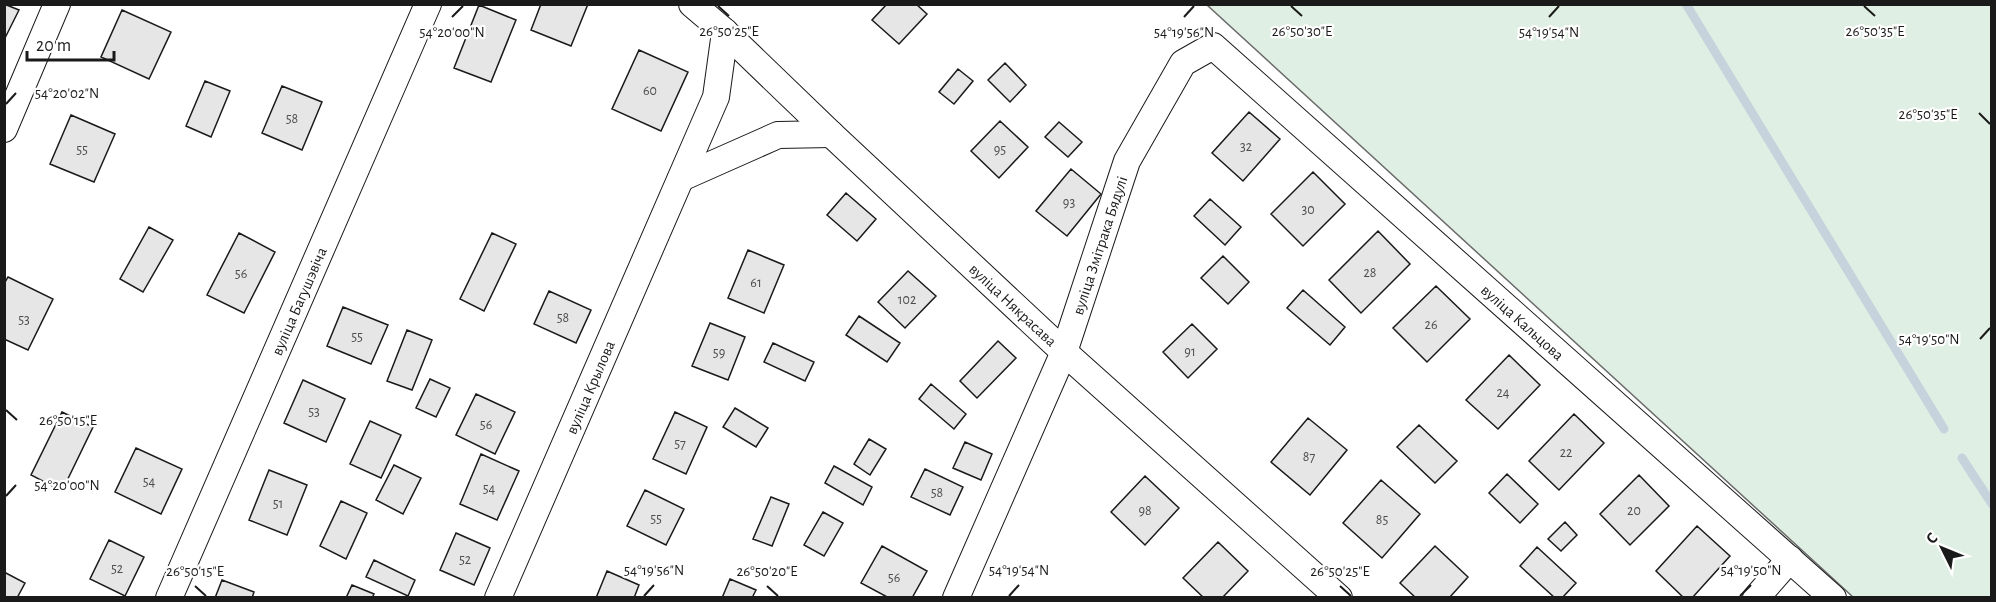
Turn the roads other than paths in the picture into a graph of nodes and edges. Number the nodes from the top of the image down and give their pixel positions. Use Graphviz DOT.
graph roads {
  1 [pos="57,4"];
  2 [pos="428,4"];
  3 [pos="692,4"];
  4 [pos="725,32"];
  5 [pos="1213,46"];
  6 [pos="4,129"];
  7 [pos="831,134"];
  8 [pos="681,178"];
  9 [pos="1064,352"];
  10 [pos="1790,559"];
  11 [pos="169,597"];
  12 [pos="498,597"];
  13 [pos="956,597"];
  14 [pos="1339,597"];
  15 [pos="1756,597"];
  16 [pos="1833,597"];
  1 -- 6 [label="street"];
  2 -- 11 [label="street, вуліца Багушэвіча"];
  3 -- 4 [label="street, вуліца Някрасава"];
  4 -- 7 [label="street, вуліца Някрасава"];
  4 -- 8 [label="street, вуліца Крылова"];
  5 -- 9 [label="street, вуліца Змітрака Бядулі"];
  5 -- 10 [label="street, вуліца Кальцова"];
  7 -- 8 [label="street"];
  7 -- 9 [label="street, вуліца Някрасава"];
  8 -- 12 [label="street, вуліца Крылова"];
  9 -- 13 [label="street, вуліца Змітрака Бядулі"];
  9 -- 14 [label="street, вуліца Някрасава"];
  10 -- 15 [label="street"];
  10 -- 16 [label="street, вуліца Кальцова"];
}
